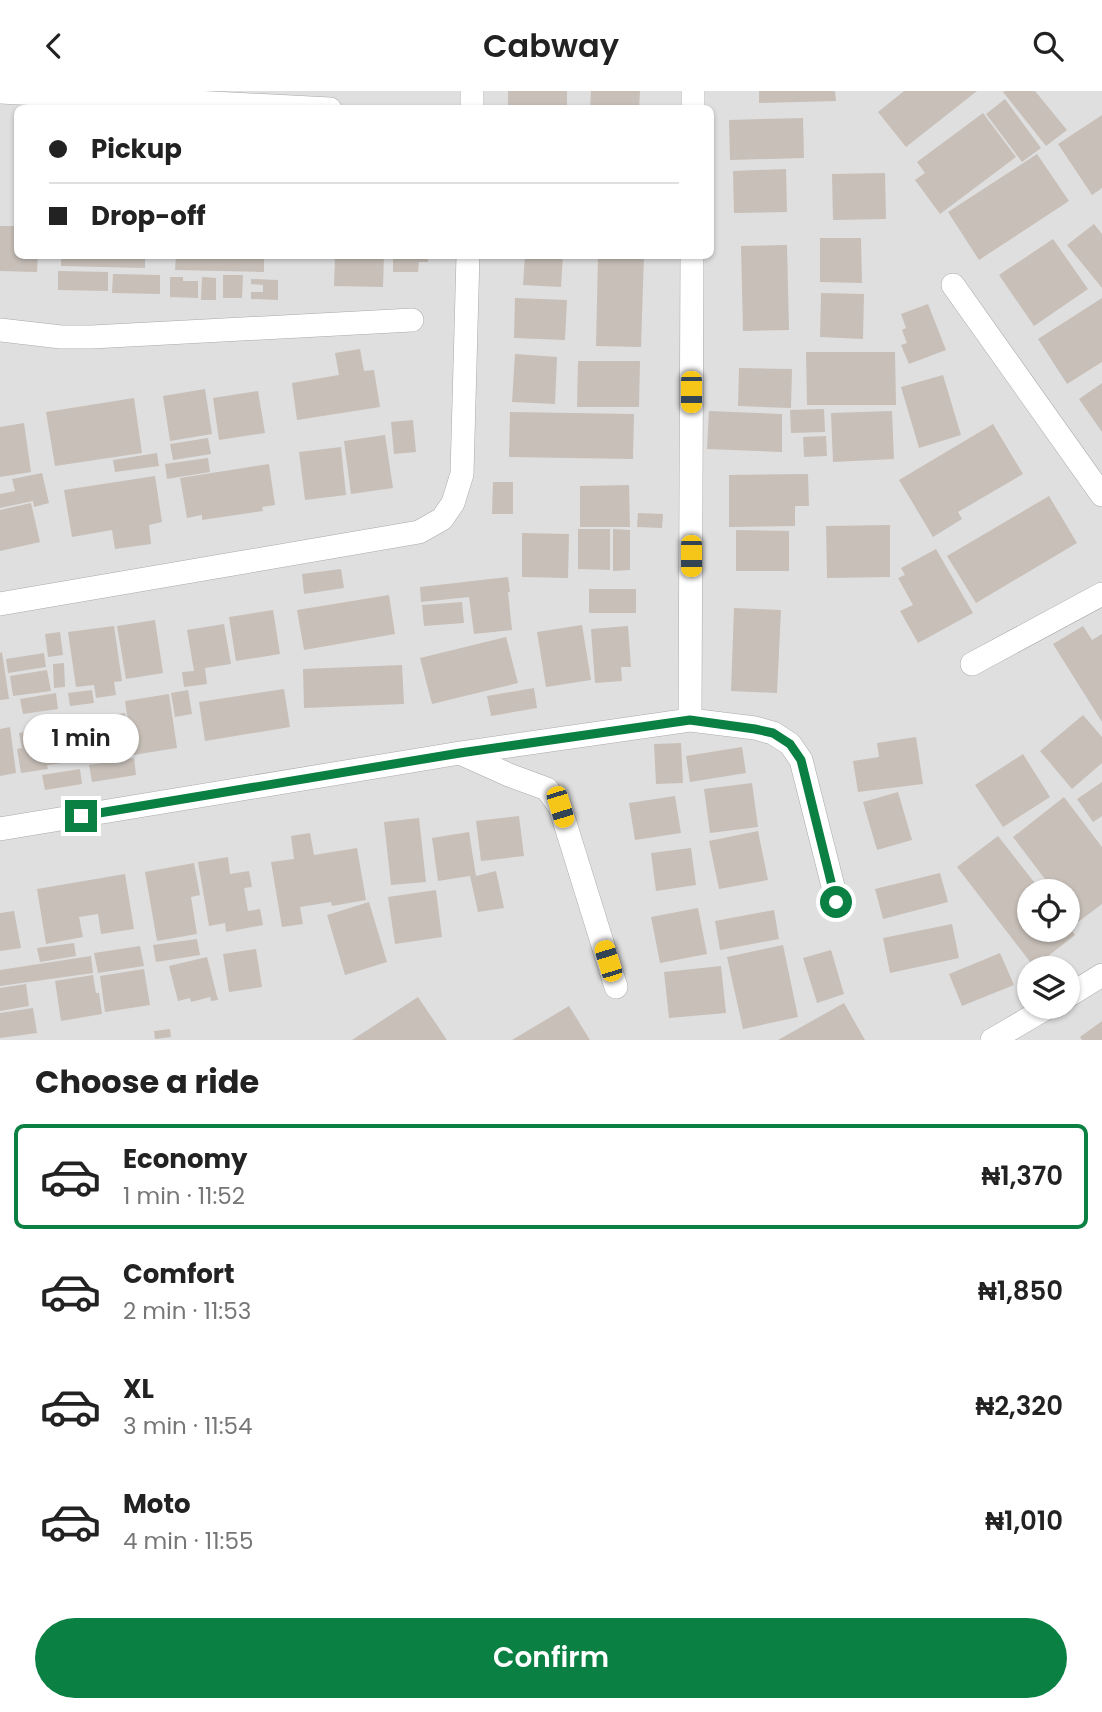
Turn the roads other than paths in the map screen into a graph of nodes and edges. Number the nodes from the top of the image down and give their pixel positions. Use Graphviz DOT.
graph roads {
  1 [pos="0,92"];
  2 [pos="252,105"];
  3 [pos="468,259"];
  4 [pos="692,259"];
  5 [pos="953,285"];
  6 [pos="412,320"];
  7 [pos="0,330"];
  8 [pos="1102,495"];
  9 [pos="1102,594"];
  10 [pos="0,604"];
  11 [pos="972,664"];
  12 [pos="690,720"];
  13 [pos="460,753"];
  14 [pos="0,829"];
  15 [pos="836,902"];
  16 [pos="1102,975"];
  17 [pos="616,987"];
  18 [pos="1080,989"];
  19 [pos="1028,1019"];
  20 [pos="992,1040"];
  1 -- 2 [label="street"];
  3 -- 10 [label="street"];
  4 -- 12 [label="street"];
  5 -- 8 [label="street"];
  6 -- 7 [label="street"];
  9 -- 11 [label="street"];
  12 -- 13 [label="street"];
  12 -- 15 [label="street"];
  13 -- 14 [label="street"];
  13 -- 17 [label="street"];
  16 -- 18 [label="street"];
  19 -- 20 [label="street"];
}
